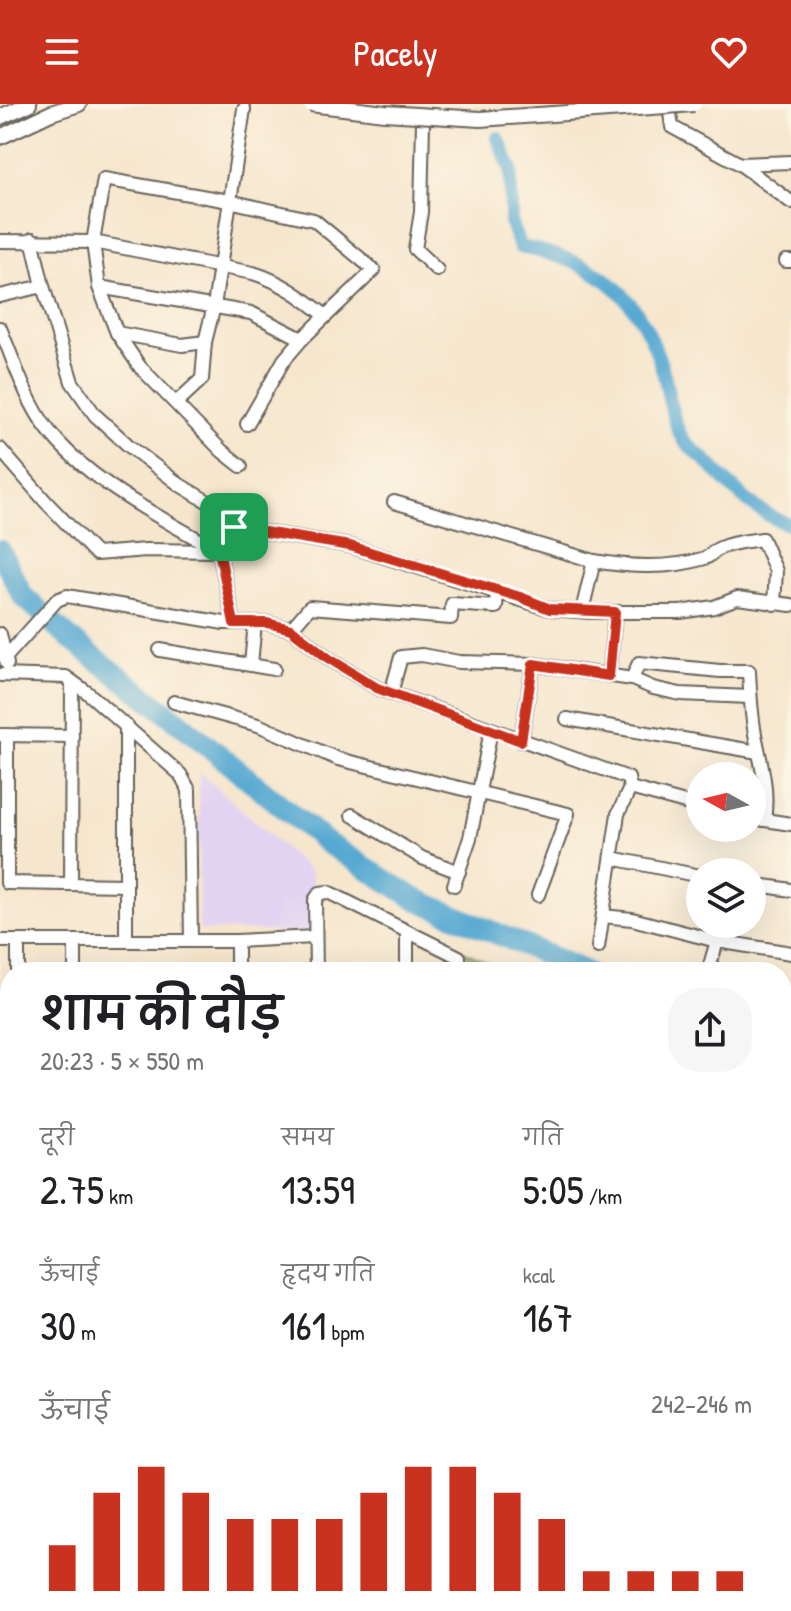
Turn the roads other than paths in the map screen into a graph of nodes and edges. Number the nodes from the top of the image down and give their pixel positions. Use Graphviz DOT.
graph roads {
  1 [pos="29,104"];
  2 [pos="79,104"];
  3 [pos="310,104"];
  4 [pos="694,104"];
  5 [pos="244,109"];
  6 [pos="670,113"];
  7 [pos="0,117"];
  8 [pos="423,122"];
  9 [pos="0,137"];
  10 [pos="791,162"];
  11 [pos="740,164"];
  12 [pos="229,201"];
  13 [pos="791,202"];
  14 [pos="32,239"];
  15 [pos="0,241"];
  16 [pos="93,242"];
  17 [pos="219,265"];
  18 [pos="437,270"];
  19 [pos="43,286"];
  20 [pos="99,287"];
  21 [pos="0,296"];
  22 [pos="214,306"];
  23 [pos="326,316"];
  24 [pos="0,328"];
  25 [pos="117,333"];
  26 [pos="302,339"];
  27 [pos="205,342"];
  28 [pos="3,343"];
  29 [pos="176,403"];
  30 [pos="247,424"];
  31 [pos="0,449"];
  32 [pos="241,466"];
  33 [pos="394,502"];
  34 [pos="234,527"];
  35 [pos="219,551"];
  36 [pos="594,561"];
  37 [pos="497,591"];
  38 [pos="774,604"];
  39 [pos="791,605"];
  40 [pos="582,611"];
  41 [pos="615,612"];
  42 [pos="234,623"];
  43 [pos="255,623"];
  44 [pos="291,629"];
  45 [pos="0,634"];
  46 [pos="160,650"];
  47 [pos="5,658"];
  48 [pos="251,664"];
  49 [pos="533,664"];
  50 [pos="274,669"];
  51 [pos="4,675"];
  52 [pos="609,676"];
  53 [pos="632,679"];
  54 [pos="72,682"];
  55 [pos="391,693"];
  56 [pos="750,697"];
  57 [pos="174,702"];
  58 [pos="567,719"];
  59 [pos="126,726"];
  60 [pos="491,730"];
  61 [pos="3,735"];
  62 [pos="72,736"];
  63 [pos="521,741"];
  64 [pos="758,752"];
  65 [pos="761,762"];
  66 [pos="766,783"];
  67 [pos="630,788"];
  68 [pos="479,794"];
  69 [pos="686,803"];
  70 [pos="766,803"];
  71 [pos="352,815"];
  72 [pos="766,820"];
  73 [pos="791,824"];
  74 [pos="612,858"];
  75 [pos="686,873"];
  76 [pos="71,884"];
  77 [pos="126,885"];
  78 [pos="766,886"];
  79 [pos="791,890"];
  80 [pos="538,895"];
  81 [pos="603,916"];
  82 [pos="407,933"];
  83 [pos="315,937"];
  84 [pos="0,941"];
  85 [pos="18,941"];
  86 [pos="75,941"];
  87 [pos="126,941"];
  88 [pos="191,941"];
  89 [pos="237,941"];
  90 [pos="717,941"];
  91 [pos="598,947"];
  92 [pos="791,953"];
  93 [pos="18,962"];
  94 [pos="75,962"];
  95 [pos="237,962"];
  96 [pos="316,962"];
  97 [pos="407,962"];
  98 [pos="459,962"];
  99 [pos="711,962"];
  1 -- 7 [label="street"];
  2 -- 9 [label="street"];
  3 -- 4 [label="street, bridge"];
  5 -- 12 [label="street"];
  6 -- 11 [label="street"];
  8 -- 18 [label="street"];
  10 -- 11 [label="street"];
  11 -- 13 [label="street"];
  12 -- 16 [label="street"];
  12 -- 17 [label="street"];
  12 -- 23 [label="street"];
  14 -- 15 [label="street"];
  14 -- 16 [label="street"];
  14 -- 19 [label="street"];
  16 -- 17 [label="street"];
  16 -- 20 [label="street"];
  17 -- 22 [label="street"];
  17 -- 23 [label="street"];
  19 -- 21 [label="street"];
  19 -- 34 [label="street"];
  20 -- 22 [label="street"];
  20 -- 25 [label="street"];
  22 -- 26 [label="street"];
  22 -- 27 [label="street"];
  23 -- 26 [label="street"];
  24 -- 28 [label="street"];
  25 -- 27 [label="street"];
  25 -- 29 [label="street"];
  26 -- 30 [label="street"];
  27 -- 29 [label="street"];
  28 -- 35 [label="street"];
  29 -- 32 [label="street"];
  31 -- 35 [label="street"];
  33 -- 36 [label="street"];
  34 -- 35 [label="street"];
  34 -- 37 [label="street"];
  35 -- 42 [label="street"];
  36 -- 38 [label="street"];
  36 -- 40 [label="street"];
  37 -- 40 [label="street"];
  37 -- 44 [label="street"];
  38 -- 39 [label="street"];
  38 -- 41 [label="street"];
  40 -- 41 [label="street"];
  41 -- 52 [label="street"];
  42 -- 43 [label="street"];
  42 -- 47 [label="street"];
  43 -- 44 [label="street"];
  43 -- 48 [label="street"];
  44 -- 55 [label="street"];
  45 -- 47 [label="street"];
  46 -- 48 [label="street"];
  47 -- 51 [label="street"];
  48 -- 50 [label="street"];
  49 -- 52 [label="street"];
  49 -- 55 [label="street"];
  49 -- 63 [label="street"];
  51 -- 54 [label="street"];
  52 -- 53 [label="street"];
  53 -- 56 [label="street"];
  53 -- 56 [label="street"];
  54 -- 59 [label="street"];
  54 -- 62 [label="street"];
  55 -- 60 [label="street"];
  56 -- 64 [label="street"];
  57 -- 68 [label="street"];
  58 -- 64 [label="street"];
  59 -- 77 [label="street"];
  59 -- 88 [label="street"];
  60 -- 63 [label="street"];
  60 -- 68 [label="street"];
  61 -- 62 [label="street"];
  61 -- 76 [label="street"];
  62 -- 76 [label="street"];
  63 -- 67 [label="street"];
  64 -- 65 [label="street"];
  66 -- 70 [label="street"];
  67 -- 69 [label="street"];
  67 -- 74 [label="street"];
  68 -- 71 [label="street"];
  68 -- 80 [label="street"];
  72 -- 73 [label="street"];
  74 -- 75 [label="street"];
  74 -- 81 [label="street"];
  76 -- 77 [label="street"];
  77 -- 87 [label="street"];
  78 -- 79 [label="street"];
  81 -- 90 [label="street"];
  81 -- 91 [label="street"];
  82 -- 83 [label="street"];
  82 -- 97 [label="street"];
  82 -- 98 [label="street"];
  83 -- 89 [label="street"];
  83 -- 96 [label="street"];
  84 -- 85 [label="street"];
  85 -- 86 [label="street"];
  85 -- 93 [label="street"];
  86 -- 87 [label="street"];
  86 -- 94 [label="street"];
  87 -- 88 [label="street"];
  88 -- 89 [label="street"];
  89 -- 95 [label="street"];
  90 -- 92 [label="street"];
  90 -- 99 [label="street"];
}
